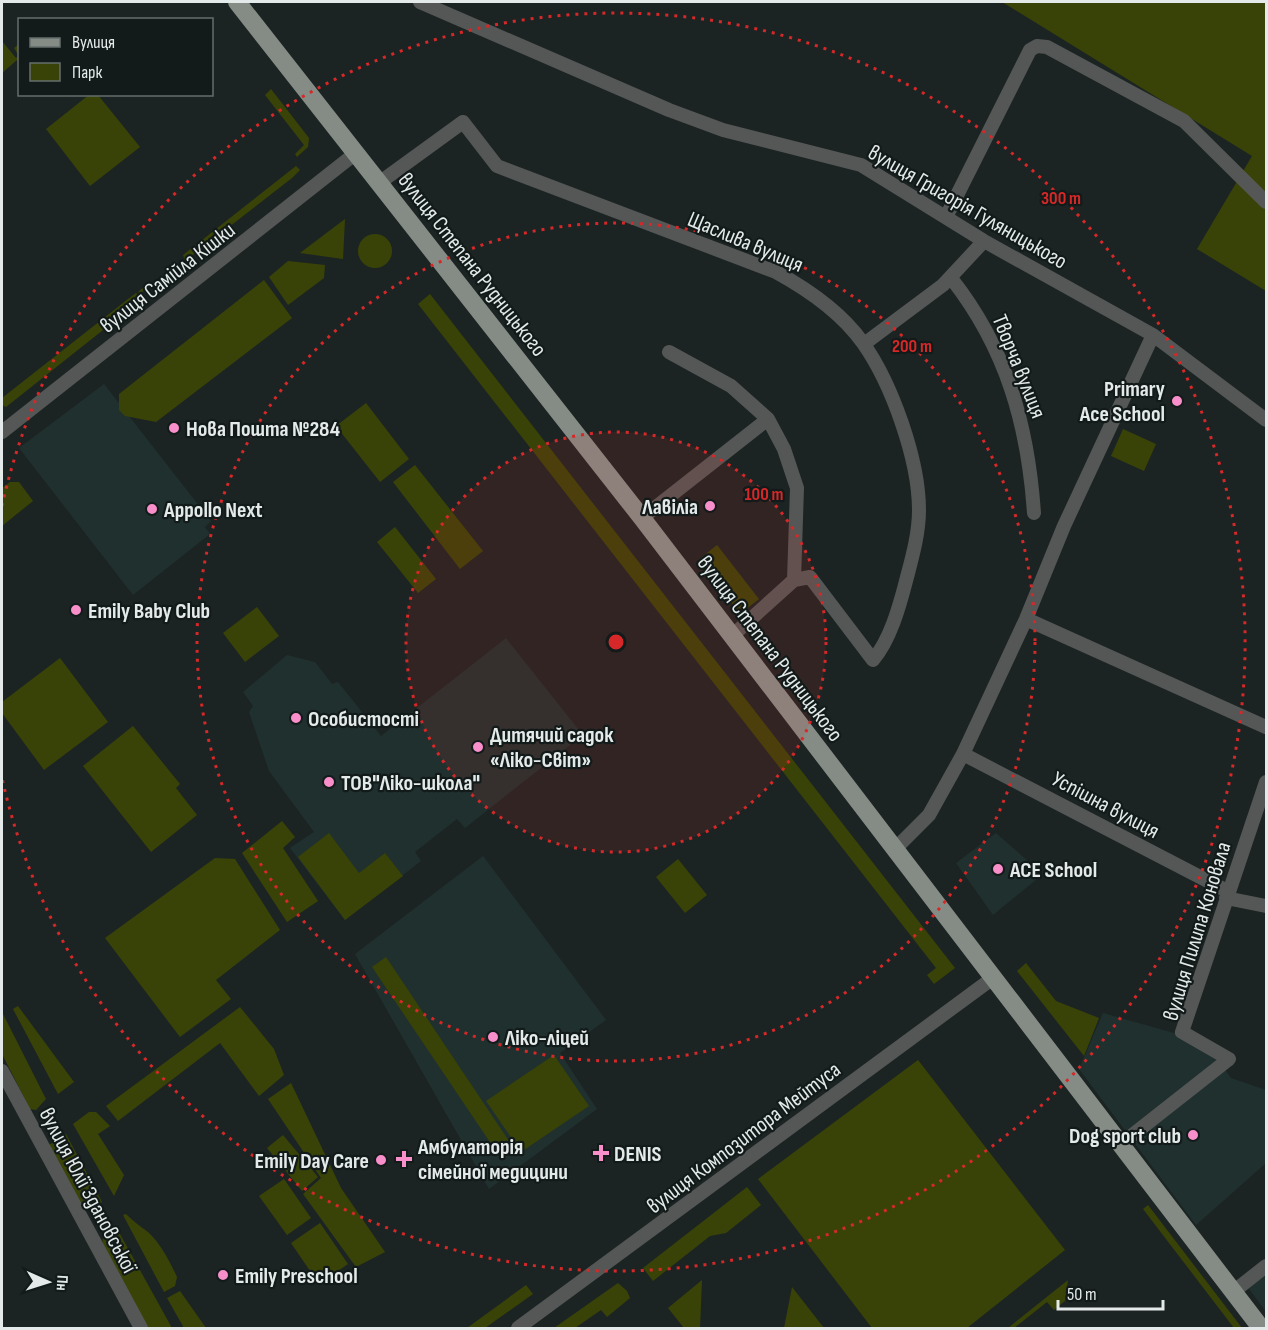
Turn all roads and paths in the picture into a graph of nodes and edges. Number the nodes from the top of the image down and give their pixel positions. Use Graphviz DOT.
graph roads {
  1 [pos="237,2"];
  2 [pos="421,2"];
  3 [pos="356,153"];
  4 [pos="379,183"];
  5 [pos="1266,202"];
  6 [pos="946,217"];
  7 [pos="984,241"];
  8 [pos="951,278"];
  9 [pos="1153,335"];
  10 [pos="864,344"];
  11 [pos="669,352"];
  12 [pos="768,419"];
  13 [pos="1266,420"];
  14 [pos="2,432"];
  15 [pos="1034,513"];
  16 [pos="642,518"];
  17 [pos="794,580"];
  18 [pos="1026,619"];
  19 [pos="732,636"];
  20 [pos="1266,728"];
  21 [pos="963,754"];
  22 [pos="1266,782"];
  23 [pos="894,849"];
  24 [pos="1228,895"];
  25 [pos="1266,906"];
  26 [pos="993,978"];
  27 [pos="2,1071"];
  28 [pos="1128,1138"];
  29 [pos="1266,1266"];
  30 [pos="1233,1292"];
  31 [pos="141,1329"];
  32 [pos="518,1329"];
  33 [pos="1261,1329"];
  1 -- 3 [label="main road, вулиця Степана Рудницького"];
  2 -- 6 [label="street, вулиця Григорія Гуляницького"];
  3 -- 4 [label="main road, вулиця Степана Рудницького"];
  3 -- 14 [label="street, вулиця Самійла Кішки"];
  4 -- 10 [label="street, Щаслива вулиця"];
  4 -- 16 [label="main road, вулиця Степана Рудницького"];
  5 -- 6 [label="street"];
  6 -- 7 [label="street, вулиця Григорія Гуляницького"];
  7 -- 8 [label="street"];
  7 -- 9 [label="street, вулиця Григорія Гуляницького"];
  8 -- 10 [label="street"];
  8 -- 15 [label="street, Творча вулиця"];
  9 -- 13 [label="street, вулиця Григорія Гуляницького"];
  9 -- 18 [label="street"];
  10 -- 17 [label="street, Щаслива вулиця"];
  11 -- 12 [label="street"];
  12 -- 16 [label="street"];
  12 -- 17 [label="street"];
  16 -- 19 [label="main road, вулиця Степана Рудницького"];
  17 -- 19 [label="street"];
  18 -- 20 [label="street"];
  18 -- 21 [label="street"];
  19 -- 23 [label="main road, вулиця Степана Рудницького"];
  21 -- 23 [label="street"];
  21 -- 24 [label="street, Успішна вулиця"];
  22 -- 24 [label="street, вулиця Пилипа Коновала"];
  23 -- 26 [label="main road, вулиця Степана Рудницького"];
  24 -- 25 [label="street, Успішна вулиця"];
  24 -- 28 [label="street, вулиця Пилипа Коновала"];
  26 -- 28 [label="main road, вулиця Степана Рудницького"];
  26 -- 32 [label="street, вулиця Композитора Мейтуса"];
  27 -- 31 [label="street, вулиця Юлії Здановської"];
  28 -- 30 [label="main road, вулиця Степана Рудницького"];
  29 -- 30 [label="street"];
  30 -- 33 [label="main road, вулиця Степана Рудницького"];
}
